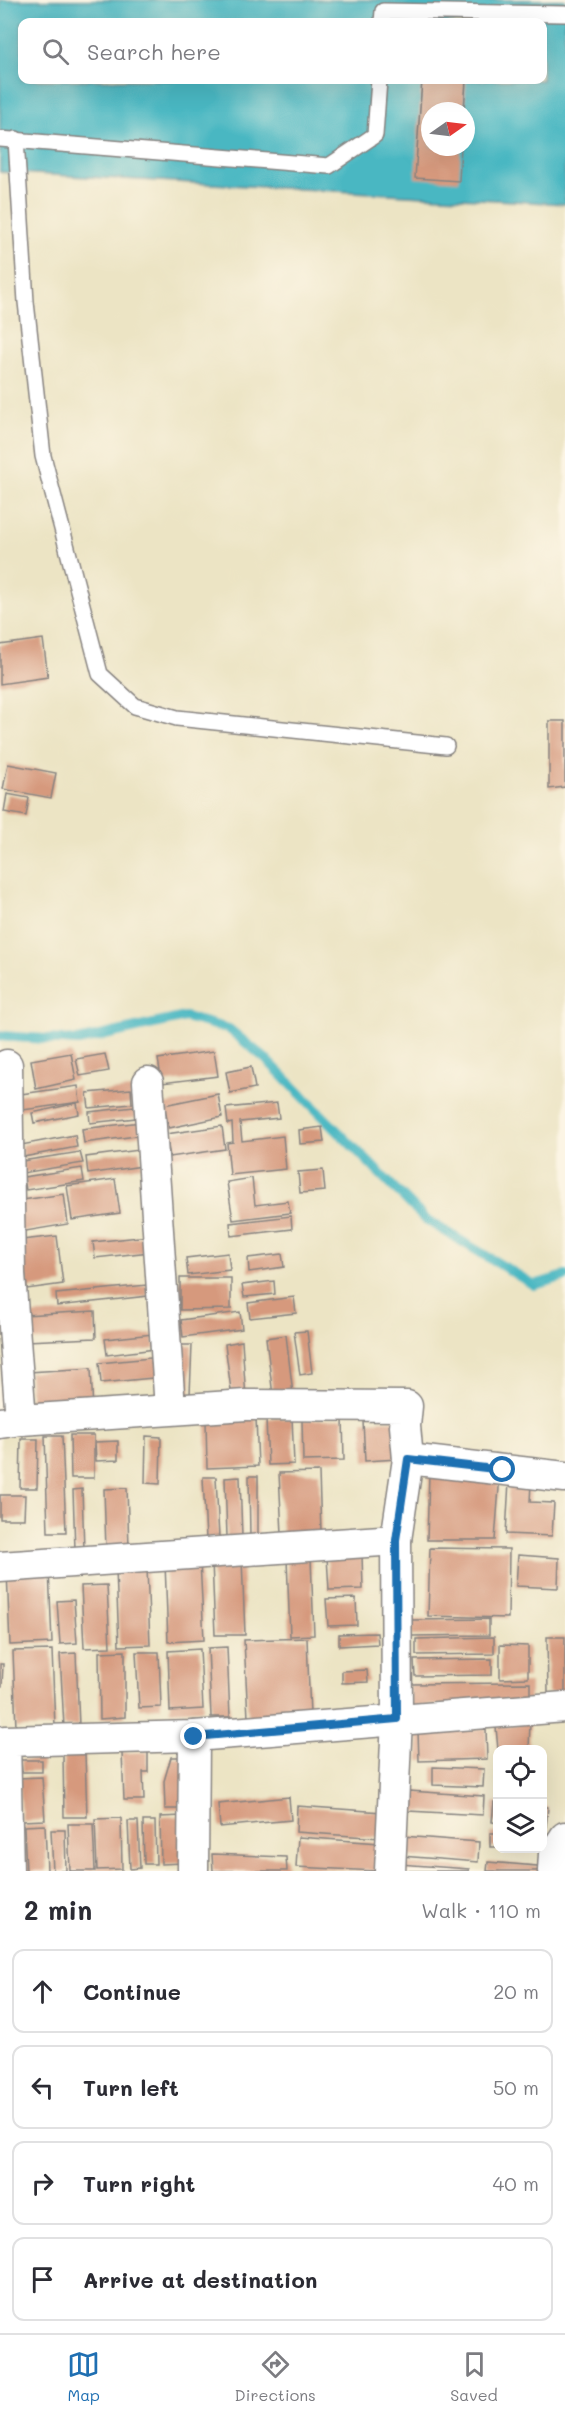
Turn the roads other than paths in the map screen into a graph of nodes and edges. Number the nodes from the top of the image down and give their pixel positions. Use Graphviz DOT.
graph roads {
  1 [pos="383,11"];
  2 [pos="565,14"];
  3 [pos="379,84"];
  4 [pos="0,139"];
  5 [pos="16,140"];
  6 [pos="446,746"];
  7 [pos="7,1065"];
  8 [pos="148,1082"];
  9 [pos="4,1127"];
  10 [pos="5,1275"];
  11 [pos="170,1409"];
  12 [pos="10,1421"];
  13 [pos="408,1459"];
  14 [pos="565,1477"];
  15 [pos="396,1540"];
  16 [pos="0,1567"];
  17 [pos="565,1707"];
  18 [pos="397,1719"];
  19 [pos="194,1737"];
  20 [pos="565,1837"];
  21 [pos="8,1871"];
  22 [pos="193,1871"];
  23 [pos="390,1871"];
  24 [pos="553,1871"];
  1 -- 2 [label="lane"];
  3 -- 5 [label="lane"];
  4 -- 5 [label="lane"];
  5 -- 6 [label="lane"];
  7 -- 9 [label="street"];
  8 -- 11 [label="street"];
  9 -- 10 [label="street"];
  10 -- 12 [label="street"];
  11 -- 12 [label="street"];
  11 -- 13 [label="street"];
  13 -- 14 [label="street"];
  13 -- 15 [label="street"];
  15 -- 16 [label="street"];
  15 -- 18 [label="street"];
  17 -- 18 [label="street"];
  18 -- 19 [label="street"];
  18 -- 23 [label="street"];
  19 -- 21 [label="street"];
  19 -- 22 [label="street"];
  20 -- 24 [label="street"];
}
